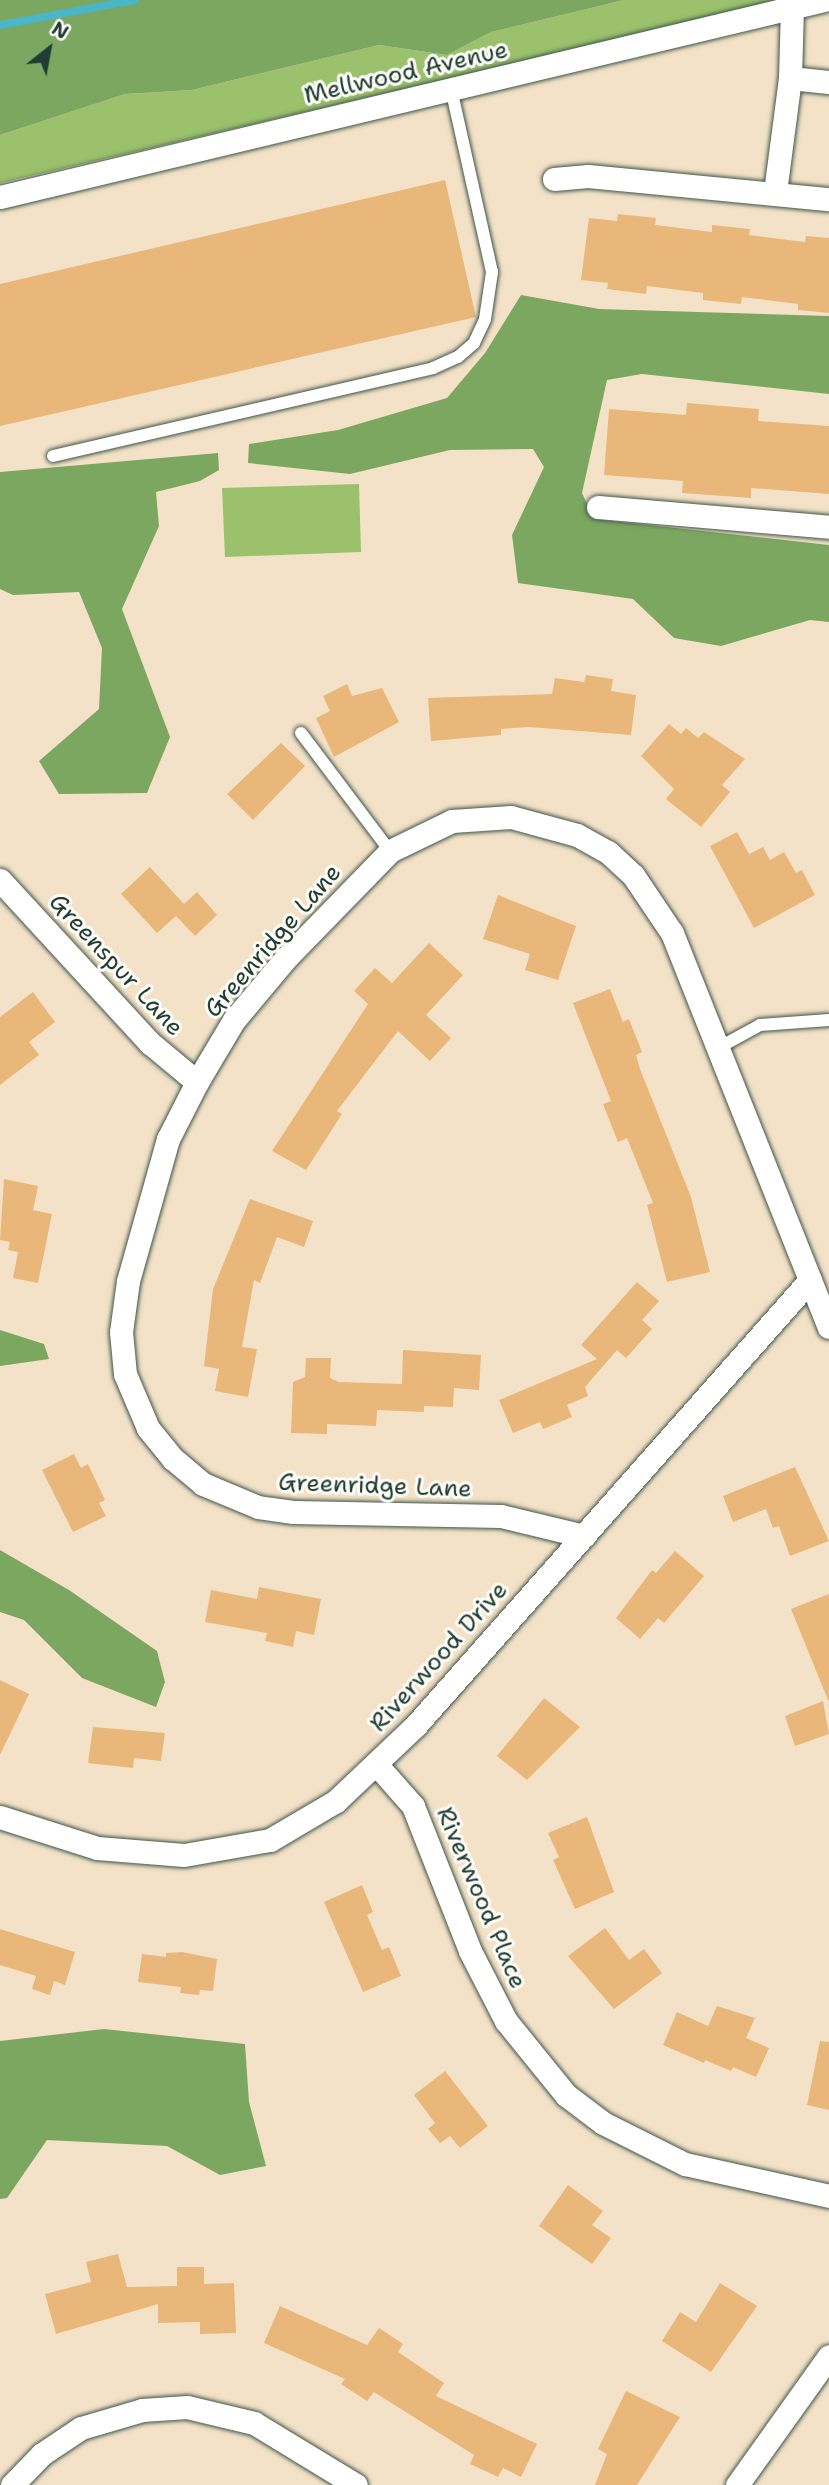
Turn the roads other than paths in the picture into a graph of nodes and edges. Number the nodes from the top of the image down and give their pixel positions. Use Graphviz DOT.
graph roads {
  1 [pos="824,0"];
  2 [pos="792,7"];
  3 [pos="790,78"];
  4 [pos="829,82"];
  5 [pos="451,89"];
  6 [pos="554,179"];
  7 [pos="775,192"];
  8 [pos="0,197"];
  9 [pos="829,199"];
  10 [pos="53,456"];
  11 [pos="598,507"];
  12 [pos="829,527"];
  13 [pos="301,733"];
  14 [pos="390,851"];
  15 [pos="0,880"];
  16 [pos="829,1020"];
  17 [pos="718,1048"];
  18 [pos="197,1082"];
  19 [pos="810,1280"];
  20 [pos="829,1327"];
  21 [pos="584,1536"];
  22 [pos="376,1764"];
  23 [pos="0,1817"];
  24 [pos="829,2196"];
  25 [pos="829,2357"];
  26 [pos="12,2485"];
  27 [pos="356,2485"];
  28 [pos="737,2485"];
  1 -- 2 [label="street, Mellwood Avenue"];
  2 -- 3 [label="street"];
  2 -- 5 [label="street, Mellwood Avenue"];
  3 -- 4 [label="street"];
  3 -- 7 [label="street"];
  5 -- 8 [label="street, Mellwood Avenue"];
  5 -- 10 [label="lane"];
  6 -- 7 [label="street"];
  7 -- 9 [label="street"];
  11 -- 12 [label="street"];
  13 -- 14 [label="lane"];
  14 -- 17 [label="street, Greenridge Lane"];
  14 -- 18 [label="street, Greenridge Lane"];
  15 -- 18 [label="street, Greenspur Lane"];
  16 -- 17 [label="lane"];
  17 -- 19 [label="street, Greenridge Lane"];
  18 -- 21 [label="street, Greenridge Lane"];
  19 -- 20 [label="street, Greenridge Lane"];
  19 -- 21 [label="street, Riverwood Drive"];
  21 -- 22 [label="street, Riverwood Drive"];
  22 -- 23 [label="street, Riverwood Drive"];
  22 -- 24 [label="street, Riverwood Place"];
  25 -- 28 [label="street"];
  26 -- 27 [label="street"];
}
